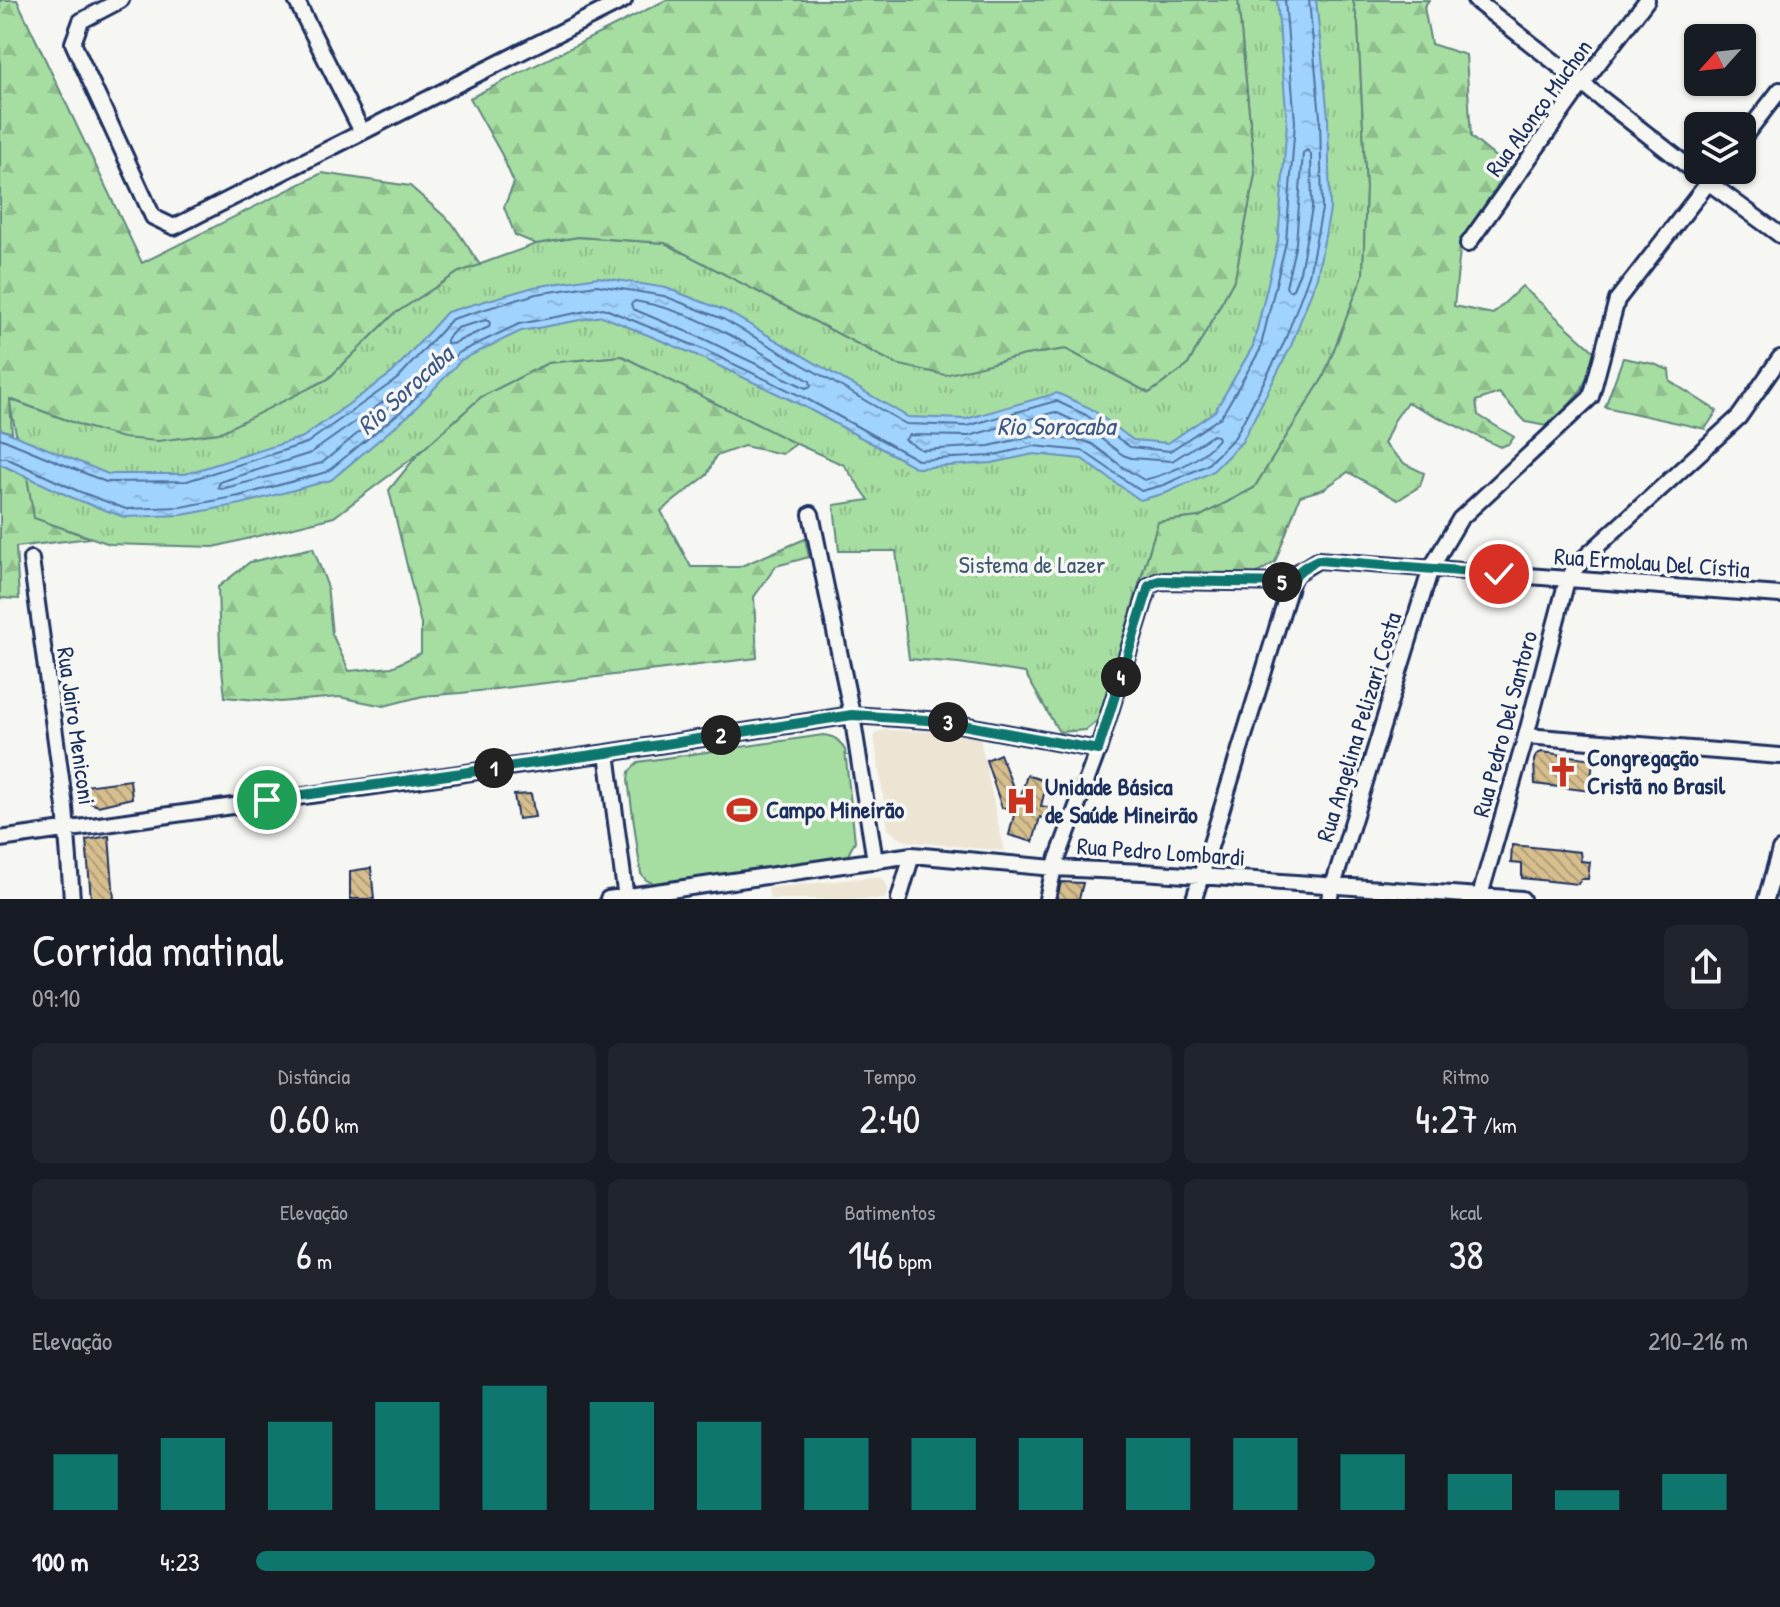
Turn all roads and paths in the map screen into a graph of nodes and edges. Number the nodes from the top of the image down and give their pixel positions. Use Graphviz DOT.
graph roads {
  1 [pos="121,0"];
  2 [pos="296,0"];
  3 [pos="624,0"];
  4 [pos="1475,0"];
  5 [pos="1647,0"];
  6 [pos="1583,84"];
  7 [pos="1780,90"];
  8 [pos="1756,121"];
  9 [pos="362,132"];
  10 [pos="1684,155"];
  11 [pos="1707,184"];
  12 [pos="1722,184"];
  13 [pos="1780,235"];
  14 [pos="1468,244"];
  15 [pos="1780,358"];
  16 [pos="811,514"];
  17 [pos="31,559"];
  18 [pos="1431,568"];
  19 [pos="1567,580"];
  20 [pos="1291,583"];
  21 [pos="1780,595"];
  22 [pos="852,715"];
  23 [pos="1526,736"];
  24 [pos="1098,750"];
  25 [pos="607,753"];
  26 [pos="1780,756"];
  27 [pos="68,829"];
  28 [pos="0,839"];
  29 [pos="1780,850"];
  30 [pos="912,855"];
  31 [pos="875,861"];
  32 [pos="1054,868"];
  33 [pos="1201,876"];
  34 [pos="1331,892"];
  35 [pos="626,898"];
  36 [pos="1479,898"];
  37 [pos="72,899"];
  38 [pos="608,899"];
  39 [pos="899,899"];
  40 [pos="1047,899"];
  41 [pos="1194,899"];
  42 [pos="1522,899"];
  43 [pos="1766,899"];
  1 -- 9 [label="street"];
  2 -- 9 [label="street"];
  3 -- 9 [label="street"];
  4 -- 6 [label="street"];
  5 -- 6 [label="street, Rua Alonço Muchon"];
  6 -- 10 [label="street"];
  6 -- 14 [label="street, Rua Alonço Muchon"];
  7 -- 8 [label="street"];
  11 -- 18 [label="street, Rua Angelina Pelizari Costa"];
  12 -- 13 [label="street"];
  15 -- 19 [label="street, Rua Pedro Del Santoro"];
  16 -- 22 [label="street"];
  17 -- 27 [label="street, Rua Jairo Meniconi"];
  18 -- 19 [label="street, Rua Ermolau Del Cístia"];
  18 -- 20 [label="street, Rua Ermolau Del Cístia"];
  18 -- 34 [label="street, Rua Angelina Pelizari Costa"];
  19 -- 21 [label="street, Rua Ermolau Del Cístia"];
  19 -- 23 [label="street, Rua Pedro Del Santoro"];
  20 -- 24 [label="street"];
  20 -- 33 [label="street"];
  22 -- 24 [label="street"];
  22 -- 25 [label="street"];
  22 -- 31 [label="street"];
  23 -- 26 [label="street"];
  23 -- 36 [label="street, Rua Pedro Del Santoro"];
  24 -- 32 [label="street"];
  25 -- 27 [label="street"];
  25 -- 35 [label="street"];
  27 -- 28 [label="street"];
  27 -- 37 [label="street, Rua Jairo Meniconi"];
  29 -- 43 [label="street"];
  30 -- 31 [label="street, Rua Pedro Lombardi"];
  30 -- 32 [label="street, Rua Pedro Lombardi"];
  30 -- 39 [label="street"];
  31 -- 35 [label="street, Rua Pedro Lombardi"];
  32 -- 33 [label="street, Rua Pedro Lombardi"];
  32 -- 40 [label="street"];
  33 -- 34 [label="street, Rua Pedro Lombardi"];
  33 -- 41 [label="street"];
  34 -- 36 [label="street, Rua Pedro Lombardi"];
  35 -- 38 [label="street, Rua Pedro Lombardi"];
  36 -- 42 [label="street, Rua Pedro Lombardi"];
}
